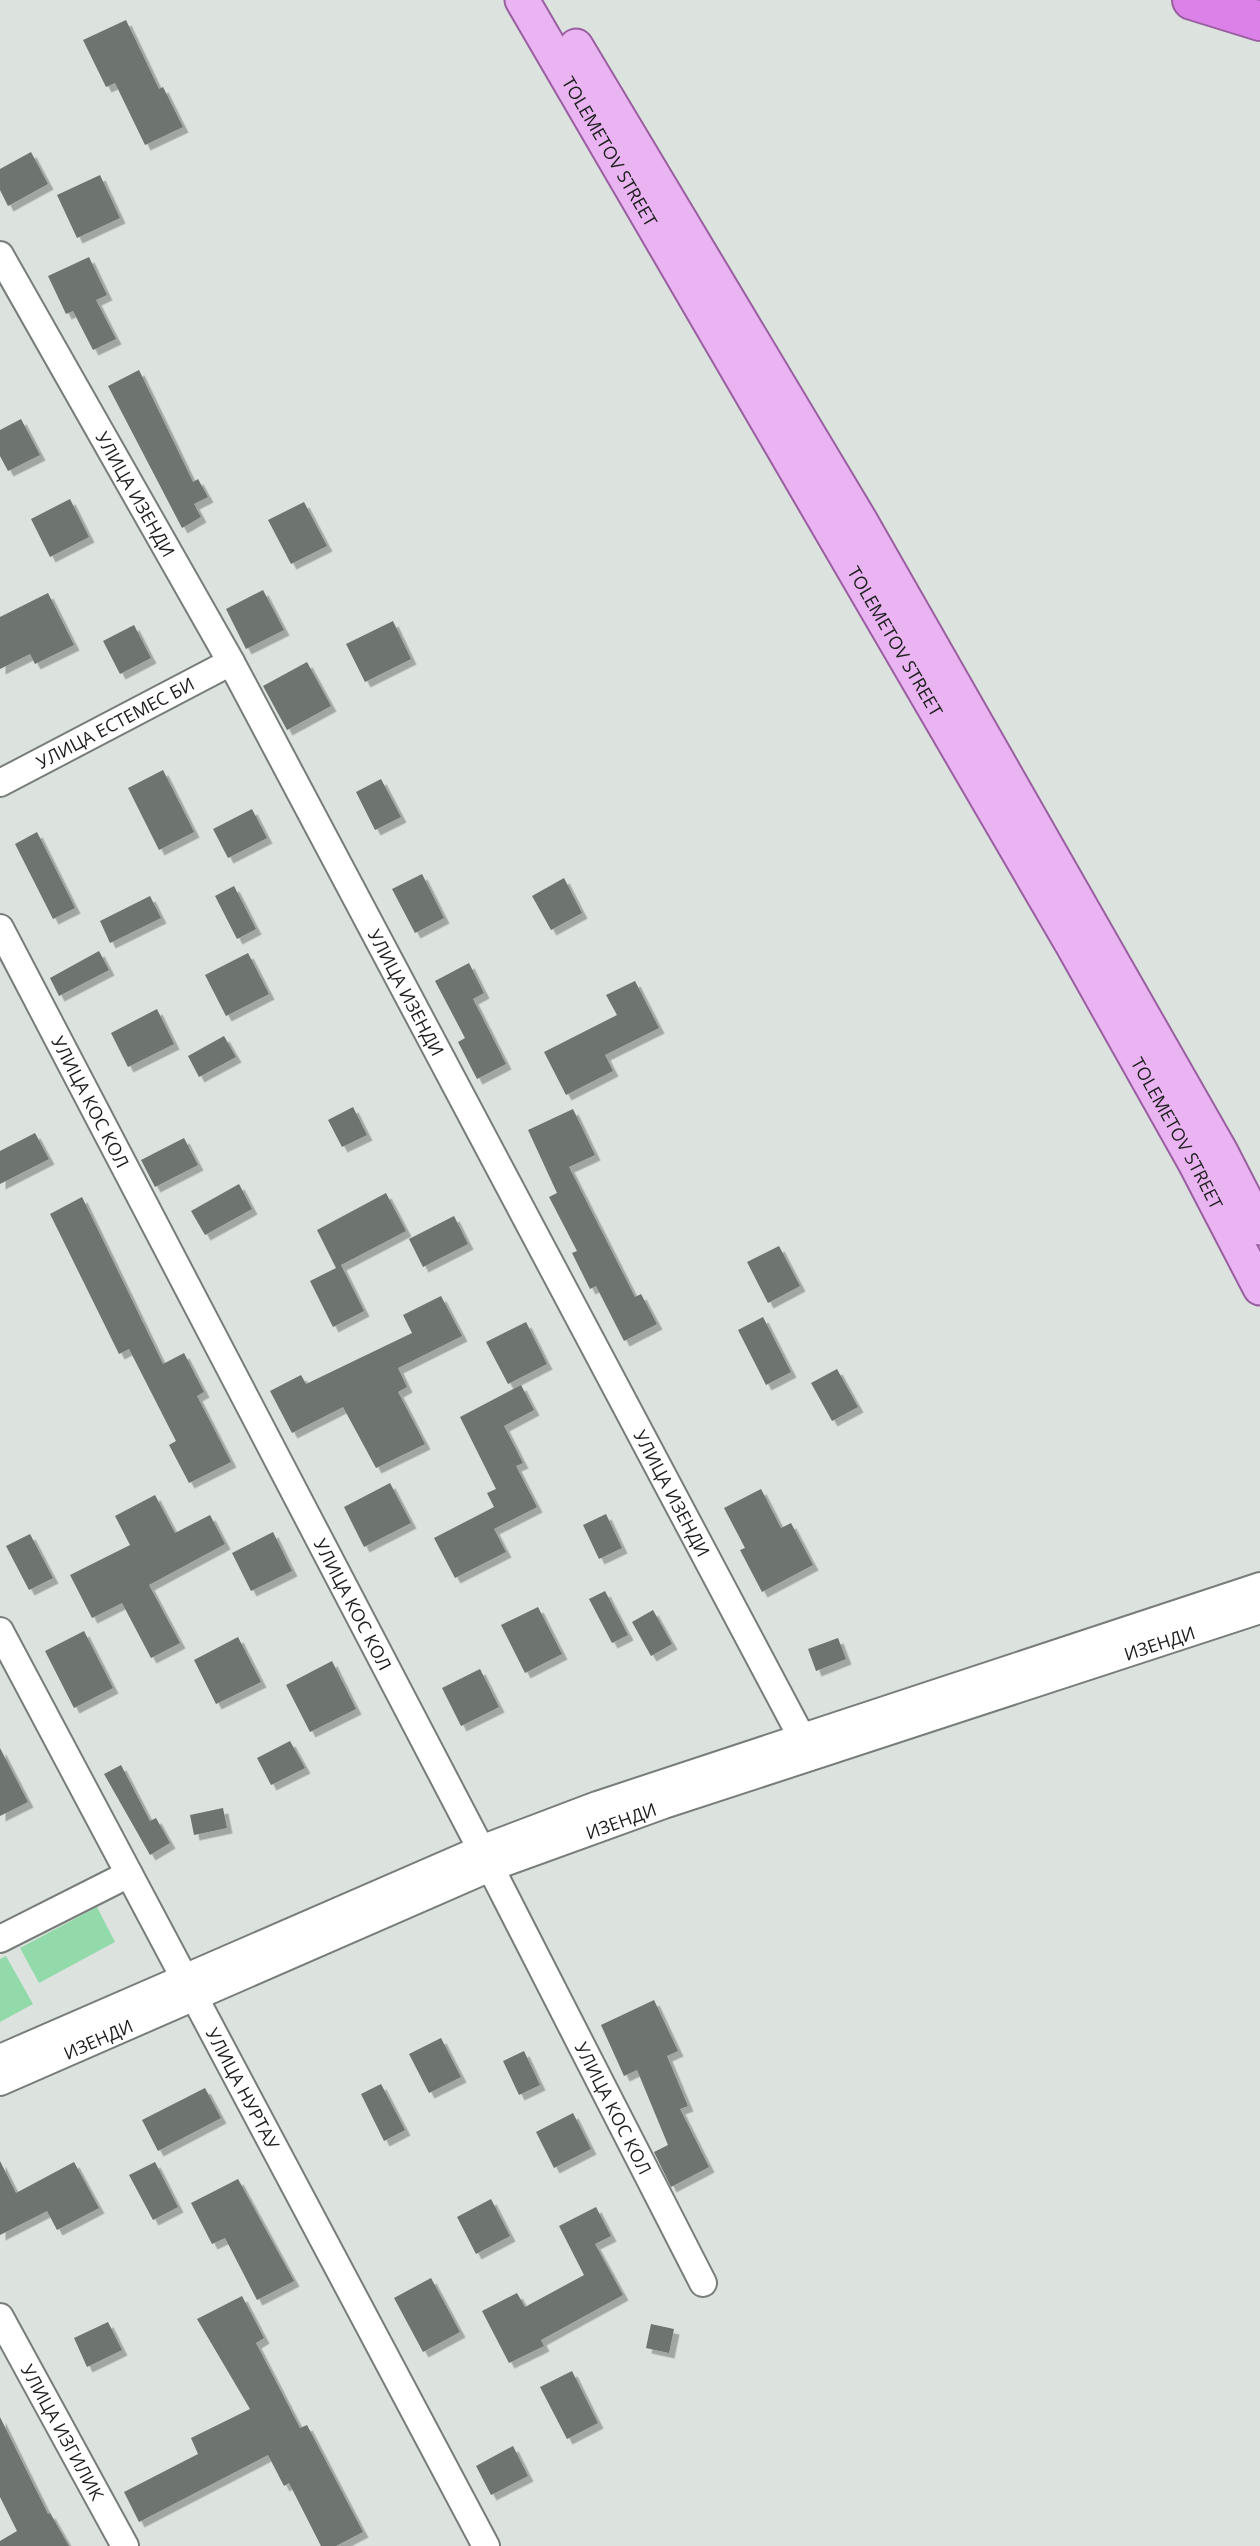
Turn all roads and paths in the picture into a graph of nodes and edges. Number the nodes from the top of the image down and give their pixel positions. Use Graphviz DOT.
graph roads {
  1 [pos="523,0"];
  2 [pos="548,0"];
  3 [pos="1192,0"];
  4 [pos="1260,21"];
  5 [pos="0,255"];
  6 [pos="230,662"];
  7 [pos="0,783"];
  8 [pos="0,928"];
  9 [pos="1260,1228"];
  10 [pos="1260,1288"];
  11 [pos="1260,1586"];
  12 [pos="1260,1609"];
  13 [pos="0,1631"];
  14 [pos="805,1746"];
  15 [pos="485,1858"];
  16 [pos="130,1874"];
  17 [pos="0,1939"];
  18 [pos="189,1986"];
  19 [pos="0,2058"];
  20 [pos="0,2081"];
  21 [pos="702,2283"];
  22 [pos="0,2317"];
  23 [pos="125,2546"];
  24 [pos="486,2546"];
  1 -- 10 [label="main road, TOLEMETOV STREET"];
  2 -- 9 [label="main road, TOLEMETOV STREET"];
  3 -- 4 [label="highway"];
  5 -- 6 [label="street, УЛИЦА ИЗЕНДИ"];
  6 -- 7 [label="street, УЛИЦА ЕСТЕМЕС БИ"];
  6 -- 14 [label="street, УЛИЦА ИЗЕНДИ"];
  8 -- 15 [label="street, УЛИЦА КОС КОЛ"];
  11 -- 14 [label="street, ИЗЕНДИ"];
  12 -- 14 [label="street, ИЗЕНДИ"];
  13 -- 16 [label="street, УЛИЦА НУРТАУ"];
  14 -- 15 [label="street, ИЗЕНДИ"];
  15 -- 18 [label="street, ИЗЕНДИ"];
  15 -- 21 [label="street, УЛИЦА КОС КОЛ"];
  16 -- 17 [label="street"];
  16 -- 18 [label="street, УЛИЦА НУРТАУ"];
  18 -- 19 [label="street, ИЗЕНДИ"];
  18 -- 20 [label="street, ИЗЕНДИ"];
  18 -- 24 [label="street, УЛИЦА НУРТАУ"];
  22 -- 23 [label="street, УЛИЦА ИЗГИЛИК"];
}
